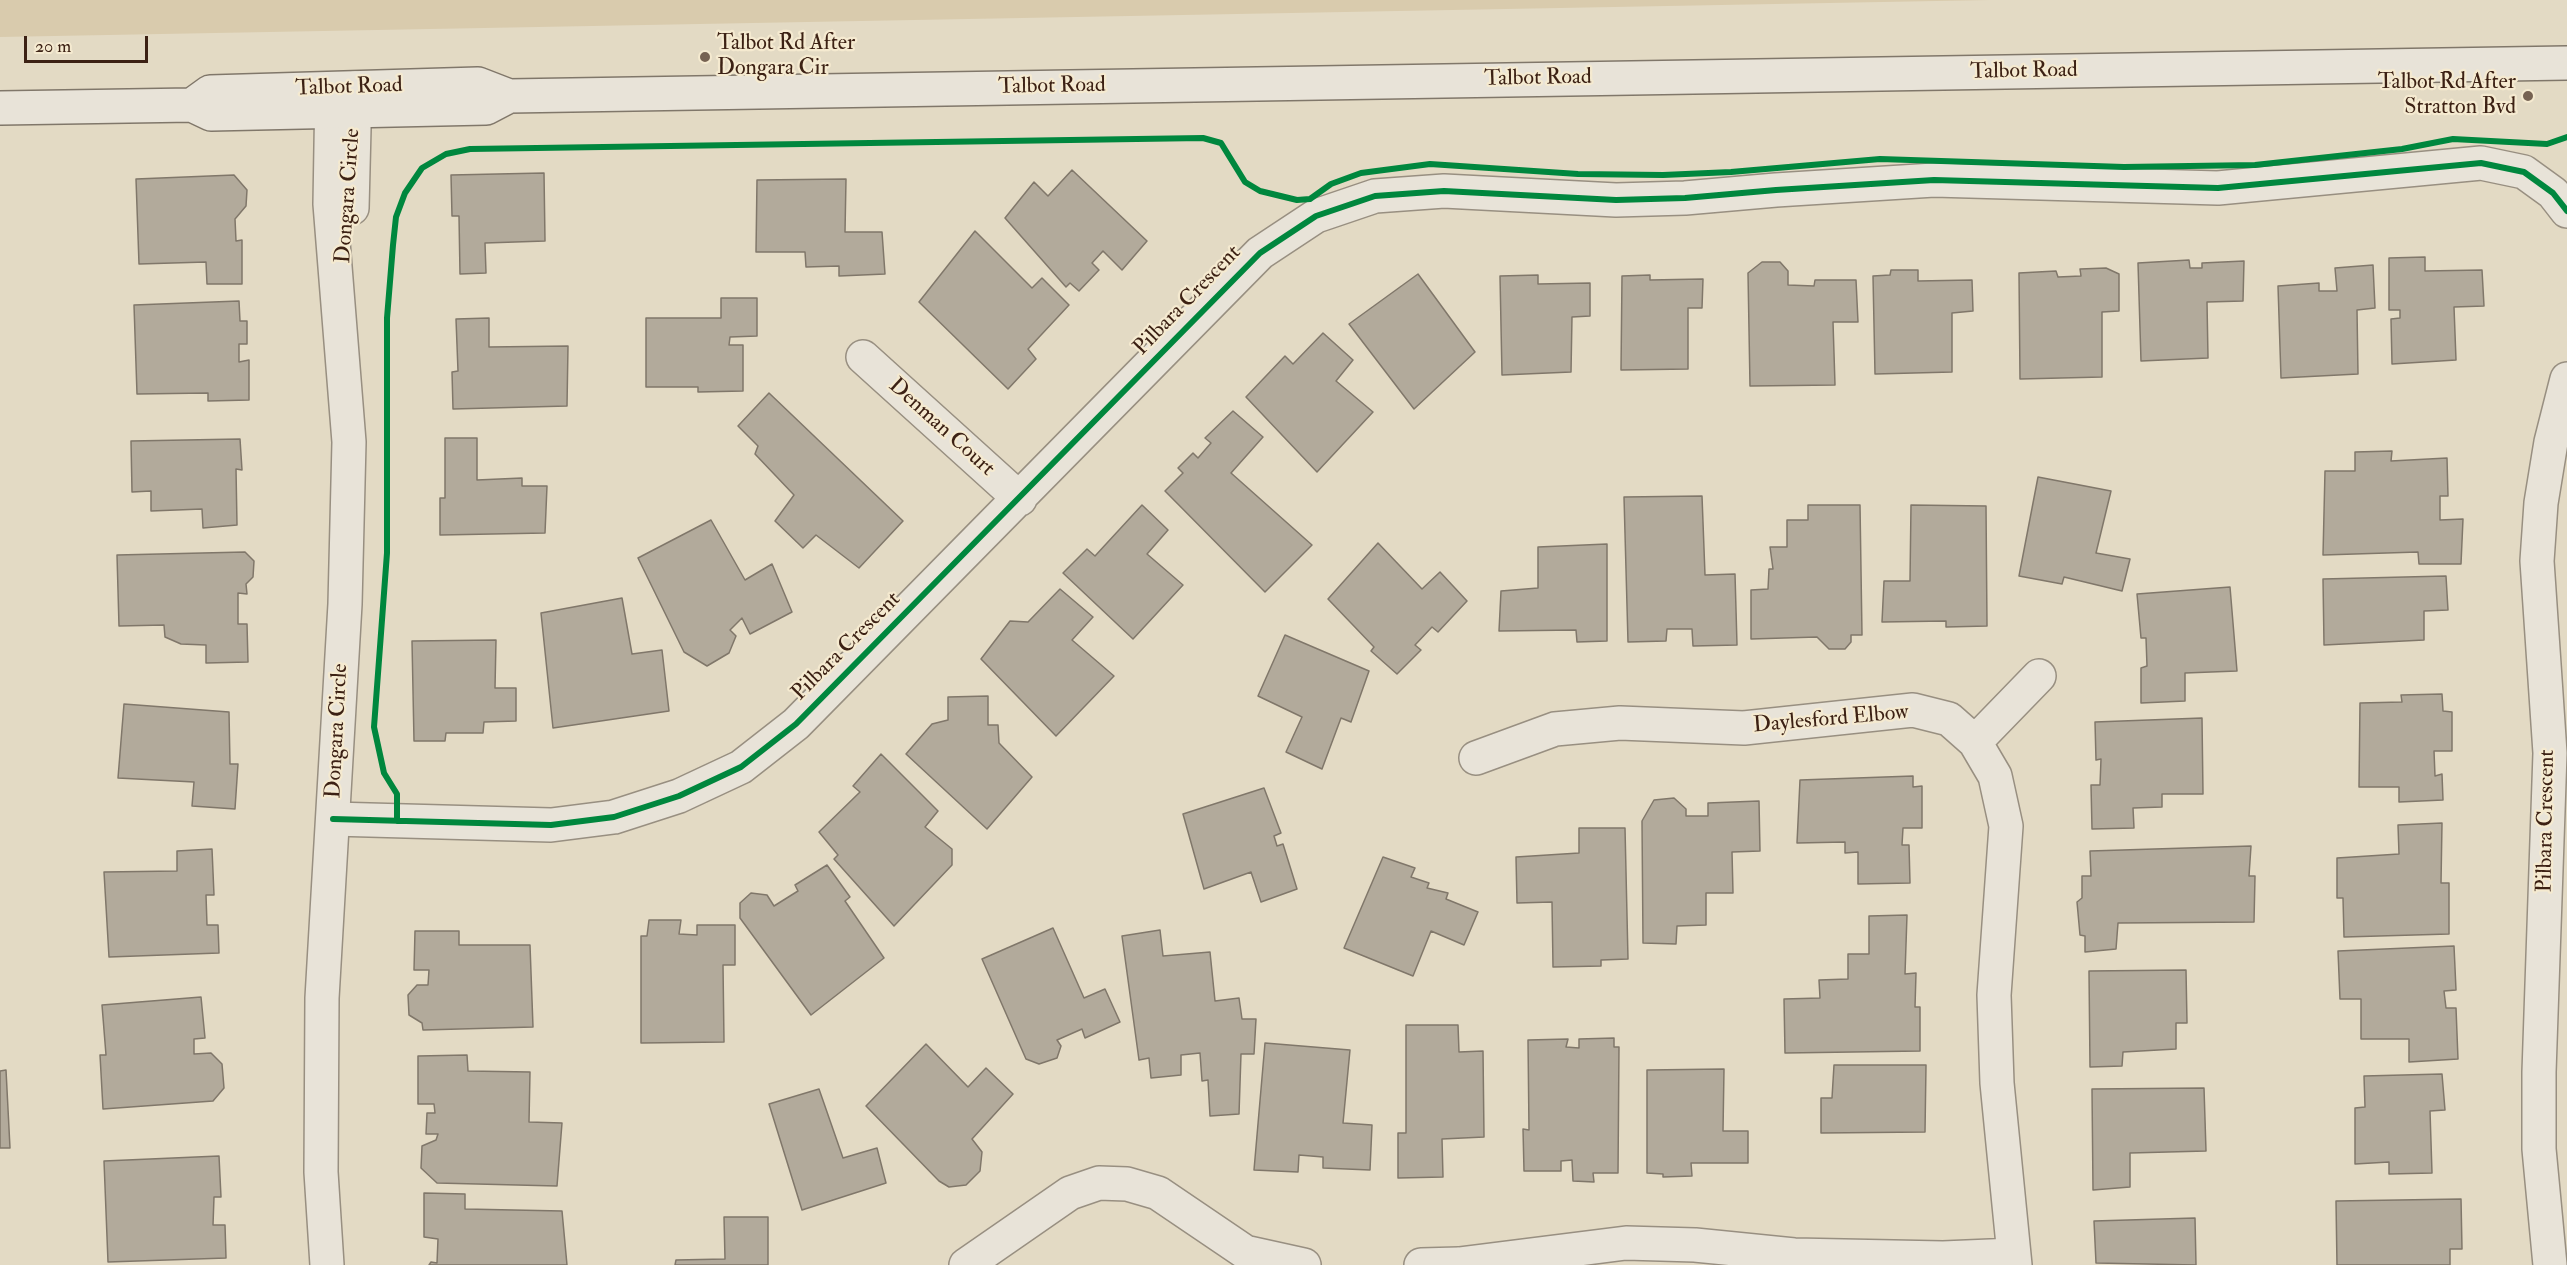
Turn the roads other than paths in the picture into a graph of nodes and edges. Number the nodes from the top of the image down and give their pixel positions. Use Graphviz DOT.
graph roads {
  1 [pos="2567,63"];
  2 [pos="343,100"];
  3 [pos="0,108"];
  4 [pos="2567,211"];
  5 [pos="863,357"];
  6 [pos="2567,379"];
  7 [pos="1020,499"];
  8 [pos="2039,676"];
  9 [pos="1976,742"];
  10 [pos="1476,758"];
  11 [pos="333,819"];
  12 [pos="2014,1260"];
  13 [pos="327,1265"];
  14 [pos="966,1265"];
  15 [pos="1304,1265"];
  16 [pos="1421,1265"];
  17 [pos="2550,1265"];
  1 -- 2 [label="street, Talbot Road"];
  2 -- 3 [label="street, Talbot Road"];
  2 -- 11 [label="street, Dongara Circle"];
  4 -- 7 [label="street, Pilbara Crescent"];
  5 -- 7 [label="street, Denman Court"];
  6 -- 17 [label="street, Pilbara Crescent"];
  7 -- 11 [label="street, Pilbara Crescent"];
  8 -- 9 [label="street"];
  9 -- 10 [label="street, Daylesford Elbow"];
  9 -- 12 [label="street, Daylesford Elbow"];
  11 -- 13 [label="street, Dongara Circle"];
  12 -- 16 [label="street"];
  14 -- 15 [label="street"];
}
